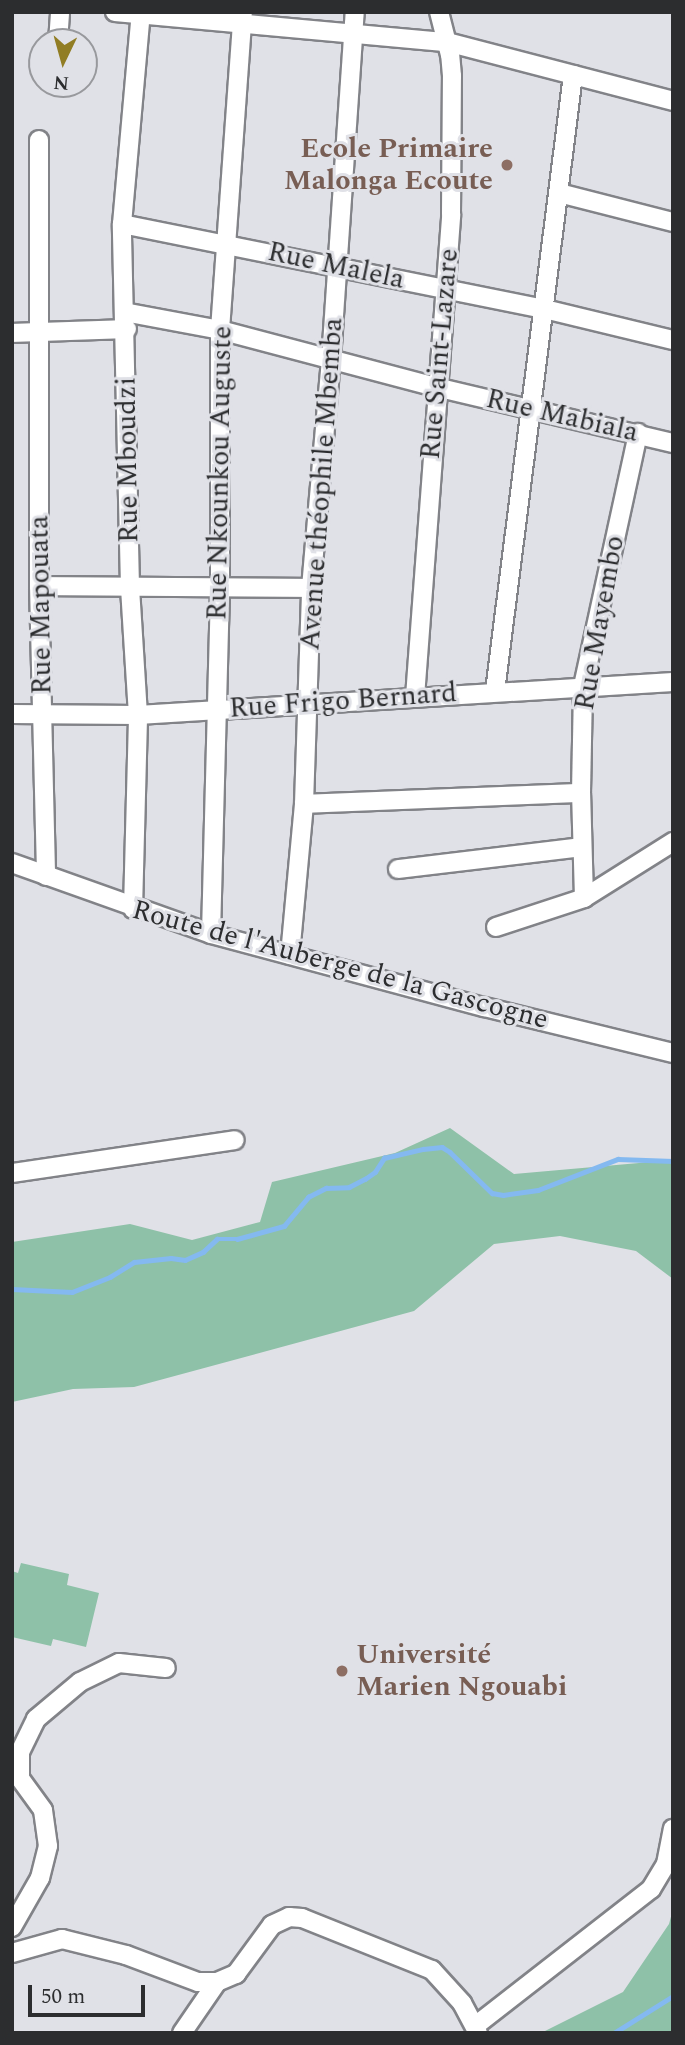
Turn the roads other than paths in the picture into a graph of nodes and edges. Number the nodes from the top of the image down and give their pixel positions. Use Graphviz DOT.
graph roads {
  1 [pos="115,12"];
  2 [pos="355,12"];
  3 [pos="439,12"];
  4 [pos="141,13"];
  5 [pos="242,17"];
  6 [pos="353,31"];
  7 [pos="447,42"];
  8 [pos="573,75"];
  9 [pos="673,101"];
  10 [pos="39,140"];
  11 [pos="559,193"];
  12 [pos="673,222"];
  13 [pos="122,224"];
  14 [pos="228,243"];
  15 [pos="337,266"];
  16 [pos="447,290"];
  17 [pos="545,309"];
  18 [pos="125,320"];
  19 [pos="220,330"];
  20 [pos="12,333"];
  21 [pos="39,334"];
  22 [pos="673,340"];
  23 [pos="331,360"];
  24 [pos="436,387"];
  25 [pos="533,409"];
  26 [pos="638,433"];
  27 [pos="673,443"];
  28 [pos="39,586"];
  29 [pos="130,587"];
  30 [pos="220,587"];
  31 [pos="311,588"];
  32 [pos="673,682"];
  33 [pos="583,685"];
  34 [pos="495,691"];
  35 [pos="415,696"];
  36 [pos="308,703"];
  37 [pos="216,710"];
  38 [pos="12,714"];
  39 [pos="43,715"];
  40 [pos="138,715"];
  41 [pos="581,793"];
  42 [pos="304,804"];
  43 [pos="673,842"];
  44 [pos="582,847"];
  45 [pos="12,863"];
  46 [pos="398,869"];
  47 [pos="46,876"];
  48 [pos="584,898"];
  49 [pos="133,909"];
  50 [pos="496,927"];
  51 [pos="211,934"];
  52 [pos="290,955"];
  53 [pos="673,1053"];
  54 [pos="235,1140"];
  55 [pos="12,1173"];
  56 [pos="166,1668"];
  57 [pos="673,1829"];
  58 [pos="12,1927"];
  59 [pos="12,1953"];
  60 [pos="217,1982"];
  61 [pos="476,2029"];
  62 [pos="182,2033"];
  1 -- 4 [label="street"];
  2 -- 6 [label="street, Avenue théophile Mbemba"];
  3 -- 7 [label="street, Rue Saint-Lazare"];
  4 -- 5 [label="street"];
  4 -- 13 [label="street, Rue Mboudzi"];
  5 -- 6 [label="street"];
  5 -- 14 [label="street, Rue Nkounkou Auguste"];
  6 -- 7 [label="street"];
  6 -- 15 [label="street, Avenue théophile Mbemba"];
  7 -- 8 [label="street"];
  7 -- 16 [label="street, Rue Saint-Lazare"];
  8 -- 9 [label="street"];
  8 -- 11 [label="street"];
  10 -- 21 [label="street, Rue Mapouata"];
  11 -- 12 [label="street"];
  11 -- 17 [label="street"];
  13 -- 14 [label="street, Rue Malela"];
  13 -- 18 [label="street, Rue Mboudzi"];
  14 -- 15 [label="street, Rue Malela"];
  14 -- 19 [label="street, Rue Nkounkou Auguste"];
  15 -- 16 [label="street, Rue Malela"];
  15 -- 23 [label="street, Avenue théophile Mbemba"];
  16 -- 17 [label="street, Rue Malela"];
  16 -- 24 [label="street, Rue Saint-Lazare"];
  17 -- 22 [label="street, Rue Malela"];
  17 -- 25 [label="street"];
  18 -- 19 [label="street, Rue Mabiala"];
  18 -- 21 [label="street, Rue Mabiala"];
  18 -- 29 [label="street, Rue Mboudzi"];
  19 -- 23 [label="street, Rue Mabiala"];
  19 -- 30 [label="street, Rue Nkounkou Auguste"];
  20 -- 21 [label="street, Rue Mabiala"];
  21 -- 28 [label="street, Rue Mapouata"];
  23 -- 24 [label="street, Rue Mabiala"];
  23 -- 31 [label="street, Avenue théophile Mbemba"];
  24 -- 25 [label="street, Rue Mabiala"];
  24 -- 35 [label="street, Rue Saint-Lazare"];
  25 -- 26 [label="street, Rue Mabiala"];
  25 -- 34 [label="street"];
  26 -- 27 [label="street, Rue Mabiala"];
  26 -- 33 [label="street, Rue Mayembo"];
  28 -- 29 [label="street"];
  28 -- 39 [label="street, Rue Mapouata"];
  29 -- 30 [label="street"];
  29 -- 40 [label="street, Rue Mboudzi"];
  30 -- 31 [label="street"];
  30 -- 37 [label="street, Rue Nkounkou Auguste"];
  31 -- 36 [label="street, Avenue théophile Mbemba"];
  32 -- 33 [label="street, Rue Frigo Bernard"];
  33 -- 34 [label="street, Rue Frigo Bernard"];
  33 -- 41 [label="street, Rue Mayembo"];
  34 -- 35 [label="street, Rue Frigo Bernard"];
  35 -- 36 [label="street, Rue Frigo Bernard"];
  36 -- 37 [label="street, Rue Frigo Bernard"];
  36 -- 42 [label="street, Avenue théophile Mbemba"];
  37 -- 40 [label="street, Rue Frigo Bernard"];
  37 -- 51 [label="street, Rue Nkounkou Auguste"];
  38 -- 39 [label="street, Rue Frigo Bernard"];
  39 -- 40 [label="street, Rue Frigo Bernard"];
  39 -- 47 [label="street, Rue Mapouata"];
  40 -- 49 [label="street, Rue Mboudzi"];
  41 -- 42 [label="street"];
  41 -- 44 [label="street, Rue Mayembo"];
  42 -- 52 [label="street, Avenue théophile Mbemba"];
  43 -- 48 [label="street"];
  44 -- 46 [label="street"];
  44 -- 48 [label="street, Rue Mayembo"];
  45 -- 47 [label="street, Route de l'Auberge de la Gascogne"];
  47 -- 49 [label="street, Route de l'Auberge de la Gascogne"];
  48 -- 50 [label="street"];
  49 -- 51 [label="street, Route de l'Auberge de la Gascogne"];
  51 -- 52 [label="street, Route de l'Auberge de la Gascogne"];
  52 -- 53 [label="street, Route de l'Auberge de la Gascogne"];
  54 -- 55 [label="street"];
  56 -- 58 [label="street"];
  57 -- 61 [label="street"];
  59 -- 60 [label="street"];
  60 -- 61 [label="street"];
  60 -- 62 [label="street"];
}
